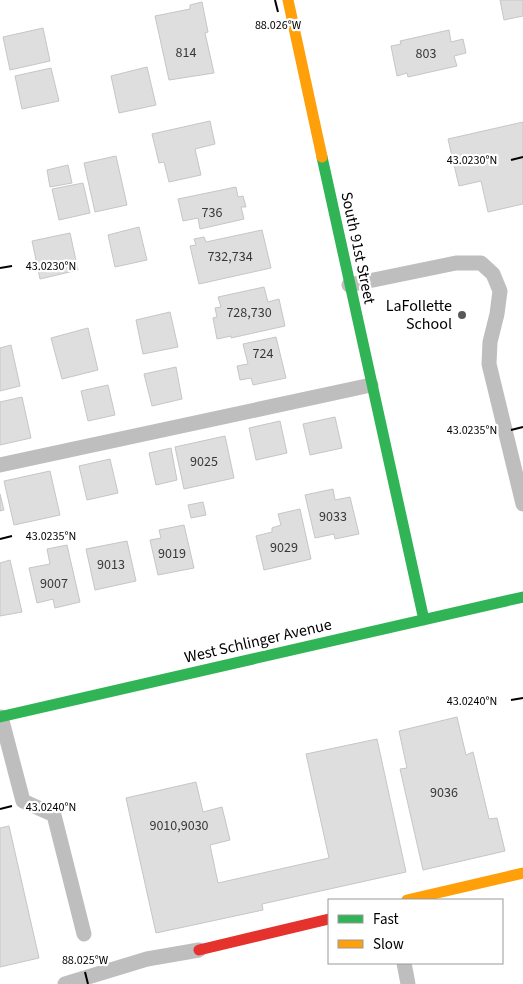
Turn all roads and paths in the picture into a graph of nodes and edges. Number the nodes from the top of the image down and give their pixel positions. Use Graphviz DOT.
graph roads {
  1 [pos="288,0"];
  2 [pos="349,285"];
  3 [pos="371,385"];
  4 [pos="0,465"];
  5 [pos="523,504"];
  6 [pos="523,597"];
  7 [pos="424,620"];
  8 [pos="0,717"];
  9 [pos="523,873"];
  10 [pos="411,899"];
  11 [pos="328,919"];
  12 [pos="84,934"];
  13 [pos="199,950"];
  14 [pos="404,964"];
  15 [pos="65,984"];
  16 [pos="408,984"];
  1 -- 2 [label="street, South 91st Street"];
  2 -- 3 [label="street, South 91st Street"];
  2 -- 5 [label="lane"];
  3 -- 4 [label="lane"];
  3 -- 7 [label="street, South 91st Street"];
  6 -- 7 [label="street, West Schlinger Avenue"];
  7 -- 8 [label="street, West Schlinger Avenue"];
  8 -- 12 [label="lane"];
  9 -- 10 [label="street"];
  11 -- 13 [label="street"];
  13 -- 15 [label="lane"];
  14 -- 16 [label="lane"];
}
